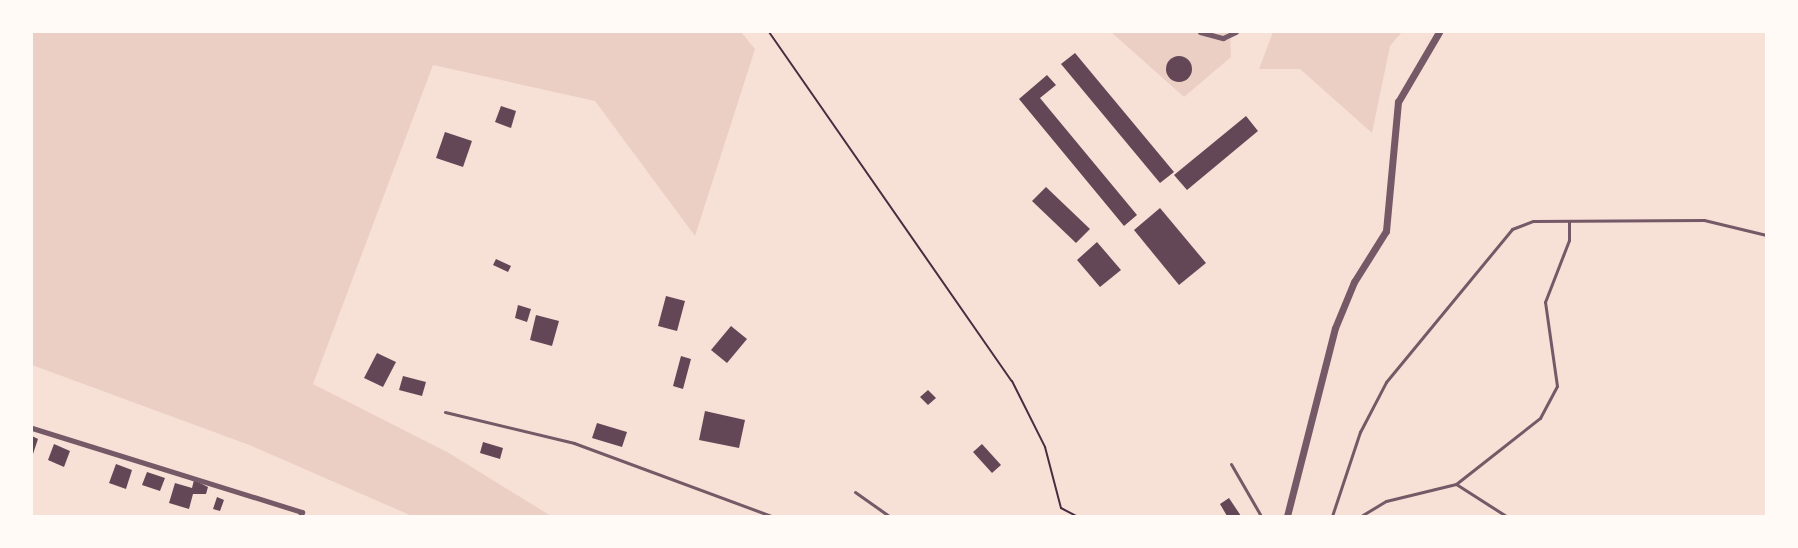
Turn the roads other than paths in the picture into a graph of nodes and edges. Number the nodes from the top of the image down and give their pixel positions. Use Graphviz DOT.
graph roads {
  1 [pos="1200,32"];
  2 [pos="1236,32"];
  3 [pos="1439,32"];
  4 [pos="1569,221"];
  5 [pos="1767,235"];
  6 [pos="445,412"];
  7 [pos="32,428"];
  8 [pos="1231,464"];
  9 [pos="1456,484"];
  10 [pos="855,492"];
  11 [pos="300,516"];
  12 [pos="771,516"];
  13 [pos="889,516"];
  14 [pos="1261,516"];
  15 [pos="1287,516"];
  16 [pos="1332,516"];
  17 [pos="1361,516"];
  18 [pos="1506,516"];
  1 -- 2 [label="street"];
  3 -- 15 [label="street"];
  4 -- 5 [label="lane"];
  4 -- 9 [label="lane"];
  4 -- 16 [label="lane"];
  6 -- 12 [label="lane"];
  7 -- 11 [label="street"];
  8 -- 14 [label="lane"];
  9 -- 17 [label="lane"];
  9 -- 18 [label="lane"];
  10 -- 13 [label="lane"];
}
